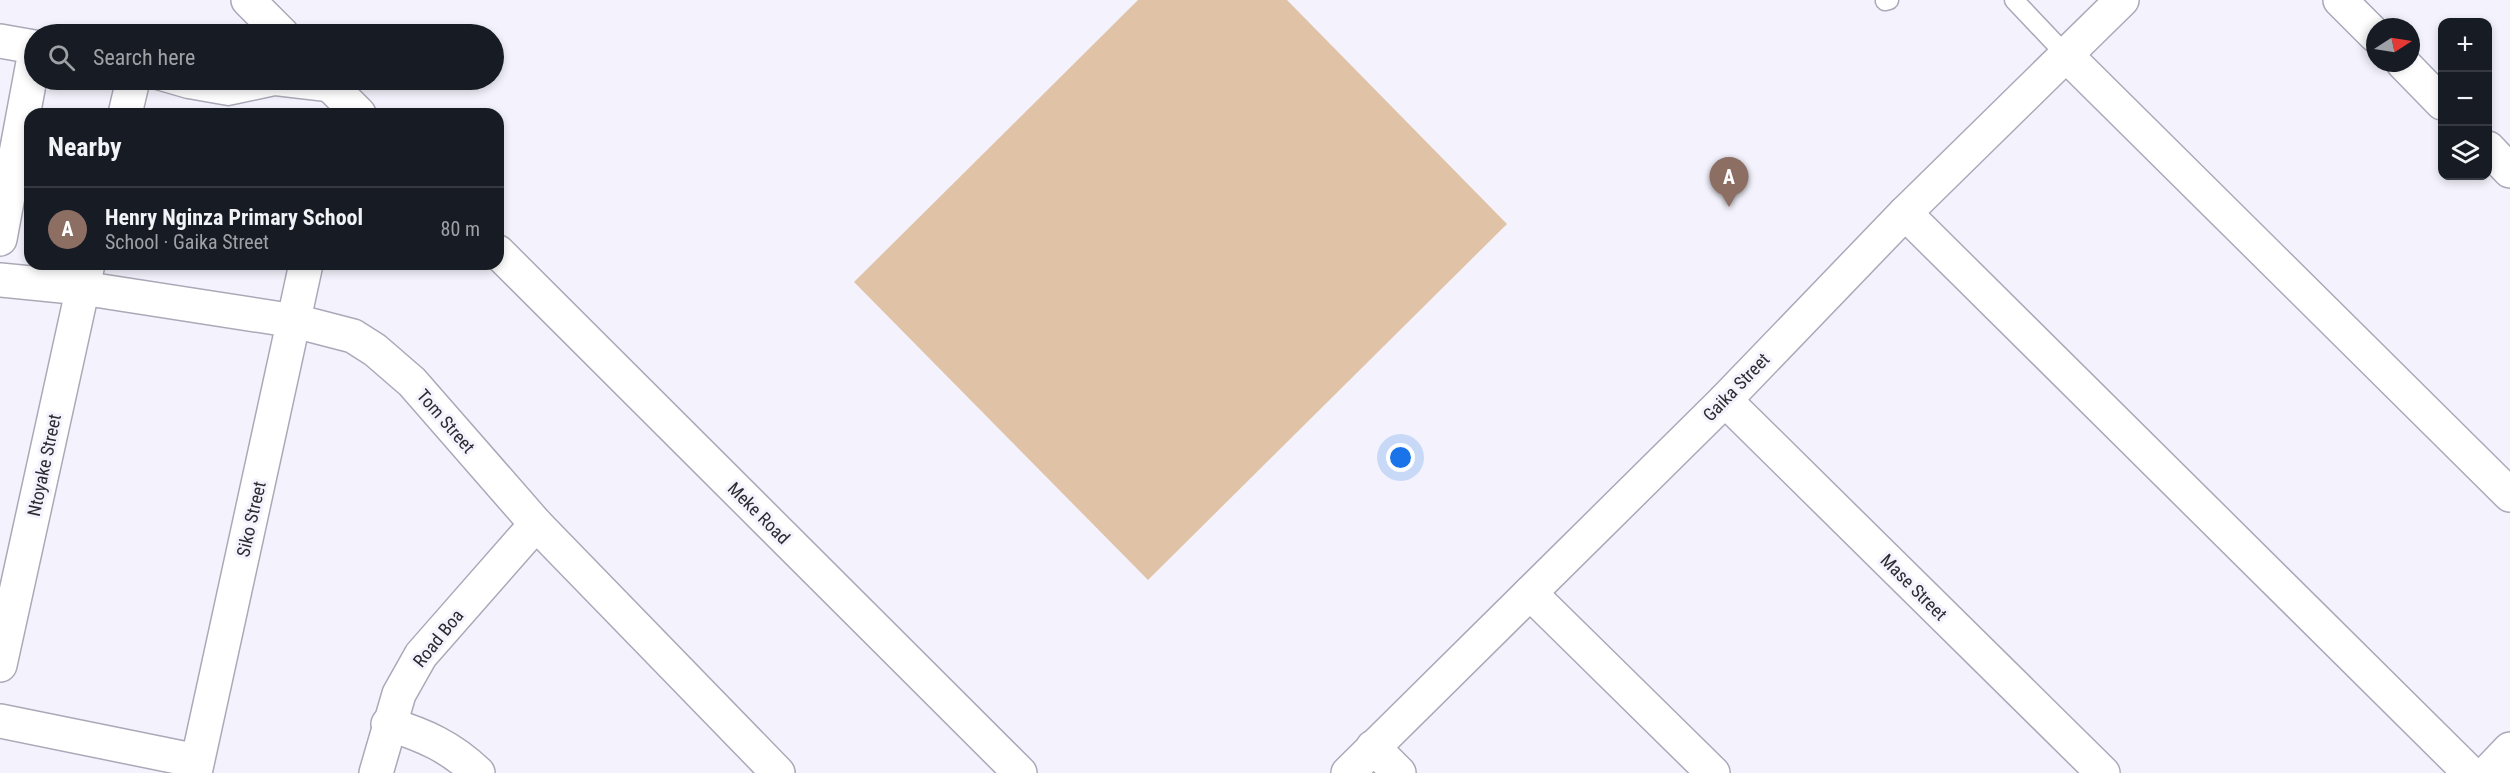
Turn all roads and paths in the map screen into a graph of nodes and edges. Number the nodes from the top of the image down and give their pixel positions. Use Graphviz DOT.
graph roads {
  1 [pos="248,0"];
  2 [pos="2014,0"];
  3 [pos="2122,0"];
  4 [pos="2340,0"];
  5 [pos="272,24"];
  6 [pos="2366,26"];
  7 [pos="0,41"];
  8 [pos="24,45"];
  9 [pos="2067,56"];
  10 [pos="2412,72"];
  11 [pos="28,90"];
  12 [pos="131,90"];
  13 [pos="194,90"];
  14 [pos="256,90"];
  15 [pos="294,90"];
  16 [pos="2438,99"];
  17 [pos="340,100"];
  18 [pos="24,108"];
  19 [pos="126,108"];
  20 [pos="24,111"];
  21 [pos="2492,153"];
  22 [pos="2510,171"];
  23 [pos="1905,213"];
  24 [pos="0,239"];
  25 [pos="504,258"];
  26 [pos="305,270"];
  27 [pos="85,276"];
  28 [pos="0,280"];
  29 [pos="295,321"];
  30 [pos="1725,400"];
  31 [pos="2510,495"];
  32 [pos="536,524"];
  33 [pos="1530,593"];
  34 [pos="0,666"];
  35 [pos="0,722"];
  36 [pos="388,724"];
  37 [pos="1373,747"];
  38 [pos="2510,749"];
  39 [pos="196,767"];
  40 [pos="376,773"];
  41 [pos="478,773"];
  42 [pos="778,773"];
  43 [pos="1020,773"];
  44 [pos="1348,773"];
  45 [pos="1399,773"];
  46 [pos="1713,773"];
  47 [pos="2103,773"];
  48 [pos="2470,773"];
  49 [pos="2487,773"];
  1 -- 5 [label="street"];
  2 -- 9 [label="lane"];
  3 -- 9 [label="street, Gaika Street"];
  4 -- 6 [label="street"];
  7 -- 8 [label="street"];
  9 -- 23 [label="street, Gaika Street"];
  9 -- 31 [label="street"];
  10 -- 16 [label="street"];
  11 -- 18 [label="street"];
  12 -- 19 [label="street"];
  13 -- 14 [label="lane"];
  15 -- 17 [label="lane"];
  20 -- 24 [label="street"];
  21 -- 22 [label="street"];
  23 -- 30 [label="street, Gaika Street"];
  23 -- 48 [label="street"];
  25 -- 43 [label="street, Meke Road"];
  26 -- 29 [label="street, Siko Street"];
  27 -- 28 [label="street, Tom Street"];
  27 -- 29 [label="street, Tom Street"];
  27 -- 34 [label="street, Ntoyake Street"];
  29 -- 32 [label="street, Tom Street"];
  29 -- 39 [label="street, Siko Street"];
  30 -- 33 [label="street, Gaika Street"];
  30 -- 47 [label="street, Mase Street"];
  32 -- 36 [label="street, Road Boa"];
  32 -- 42 [label="street, Tom Street"];
  33 -- 37 [label="street, Gaika Street"];
  33 -- 46 [label="street"];
  35 -- 39 [label="street"];
  36 -- 40 [label="street, Road Boa"];
  36 -- 41 [label="street"];
  37 -- 44 [label="street, Gaika Street"];
  37 -- 45 [label="street"];
  38 -- 49 [label="street"];
}
